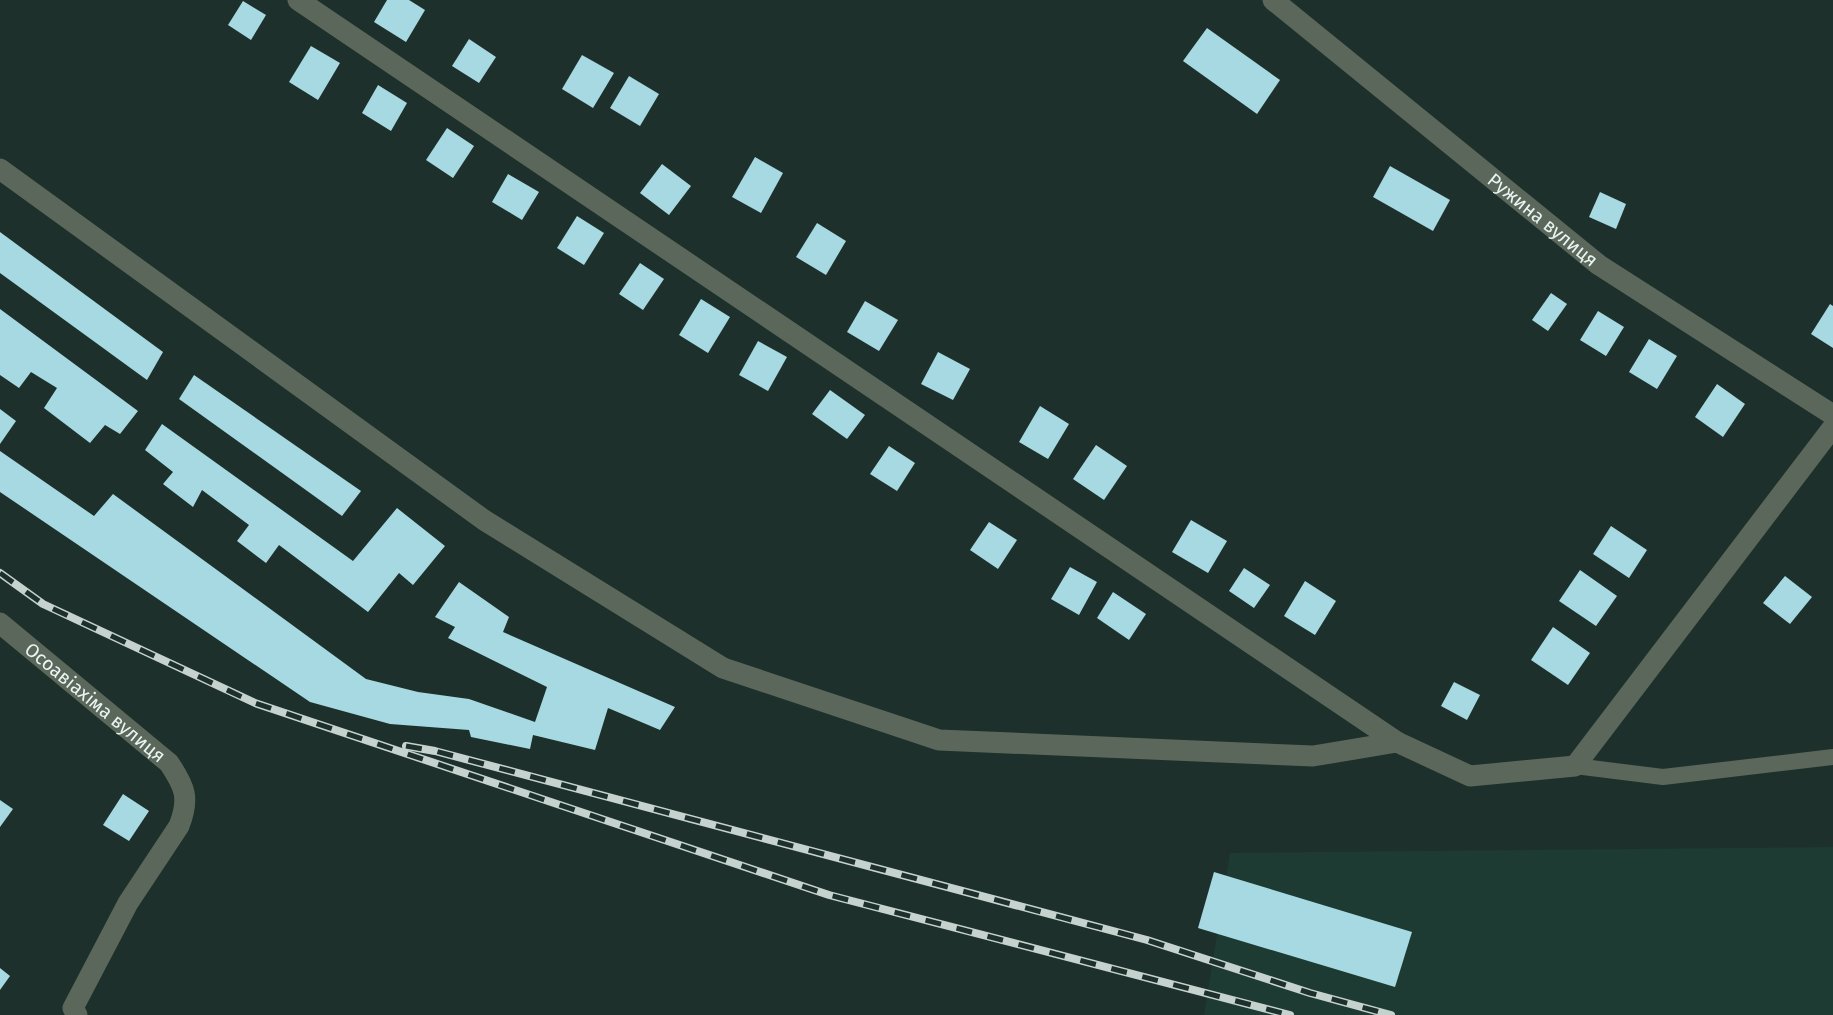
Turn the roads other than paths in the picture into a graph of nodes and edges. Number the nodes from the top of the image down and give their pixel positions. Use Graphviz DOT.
graph roads {
  1 [pos="298,0"];
  2 [pos="1273,0"];
  3 [pos="0,170"];
  4 [pos="1833,415"];
  5 [pos="1833,427"];
  6 [pos="0,623"];
  7 [pos="1397,742"];
  8 [pos="1833,757"];
  9 [pos="1575,766"];
  10 [pos="77,1015"];
  1 -- 7 [label="street"];
  2 -- 4 [label="street, Ружина вулиця"];
  3 -- 7 [label="street"];
  5 -- 9 [label="street"];
  6 -- 10 [label="street, Осоавіахіма вулиця"];
  7 -- 9 [label="street"];
  8 -- 9 [label="lane"];
}
